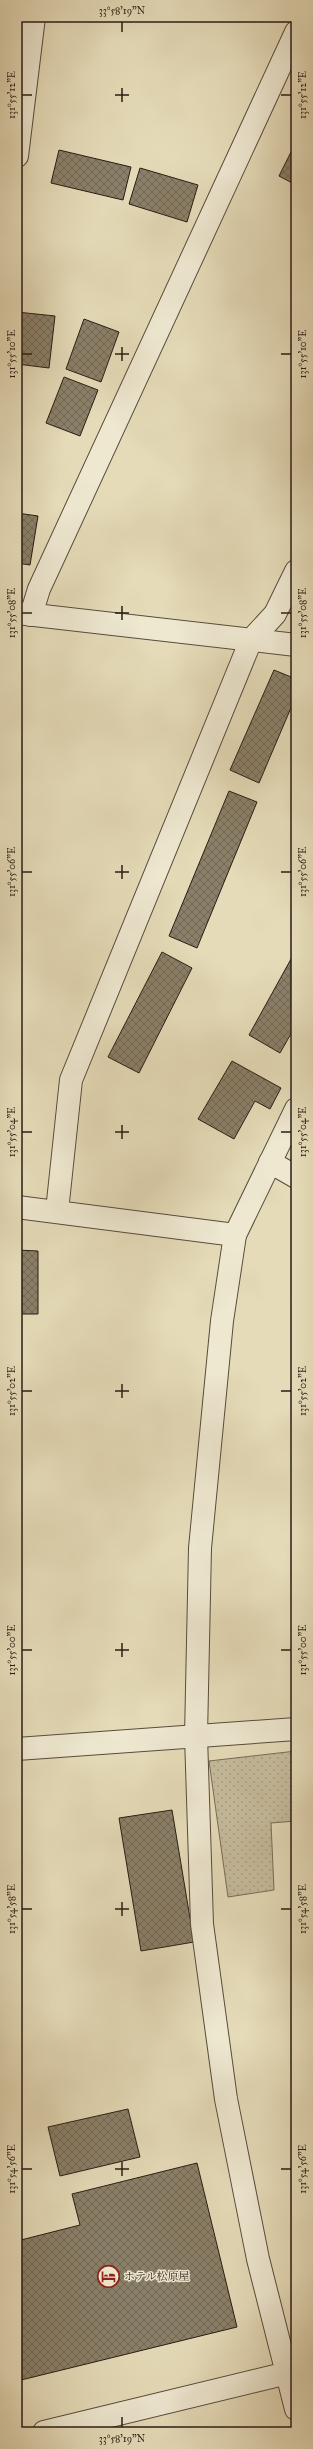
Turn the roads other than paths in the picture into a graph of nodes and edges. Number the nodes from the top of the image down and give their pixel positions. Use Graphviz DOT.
graph roads {
  1 [pos="34,17"];
  2 [pos="296,32"];
  3 [pos="17,156"];
  4 [pos="296,572"];
  5 [pos="24,614"];
  6 [pos="251,640"];
  7 [pos="296,645"];
  8 [pos="296,1109"];
  9 [pos="270,1162"];
  10 [pos="296,1177"];
  11 [pos="17,1207"];
  12 [pos="57,1211"];
  13 [pos="235,1235"];
  14 [pos="296,1729"];
  15 [pos="196,1736"];
  16 [pos="17,1749"];
  17 [pos="291,2372"];
  18 [pos="296,2409"];
  19 [pos="44,2432"];
  1 -- 3 [label="street"];
  2 -- 5 [label="street"];
  4 -- 6 [label="street"];
  5 -- 6 [label="street"];
  6 -- 7 [label="street"];
  6 -- 12 [label="street"];
  8 -- 9 [label="street"];
  9 -- 10 [label="street"];
  9 -- 13 [label="street"];
  11 -- 12 [label="street"];
  12 -- 13 [label="street"];
  13 -- 15 [label="street"];
  14 -- 15 [label="street"];
  15 -- 16 [label="street"];
  15 -- 17 [label="street"];
  17 -- 18 [label="street"];
  17 -- 19 [label="street"];
}
